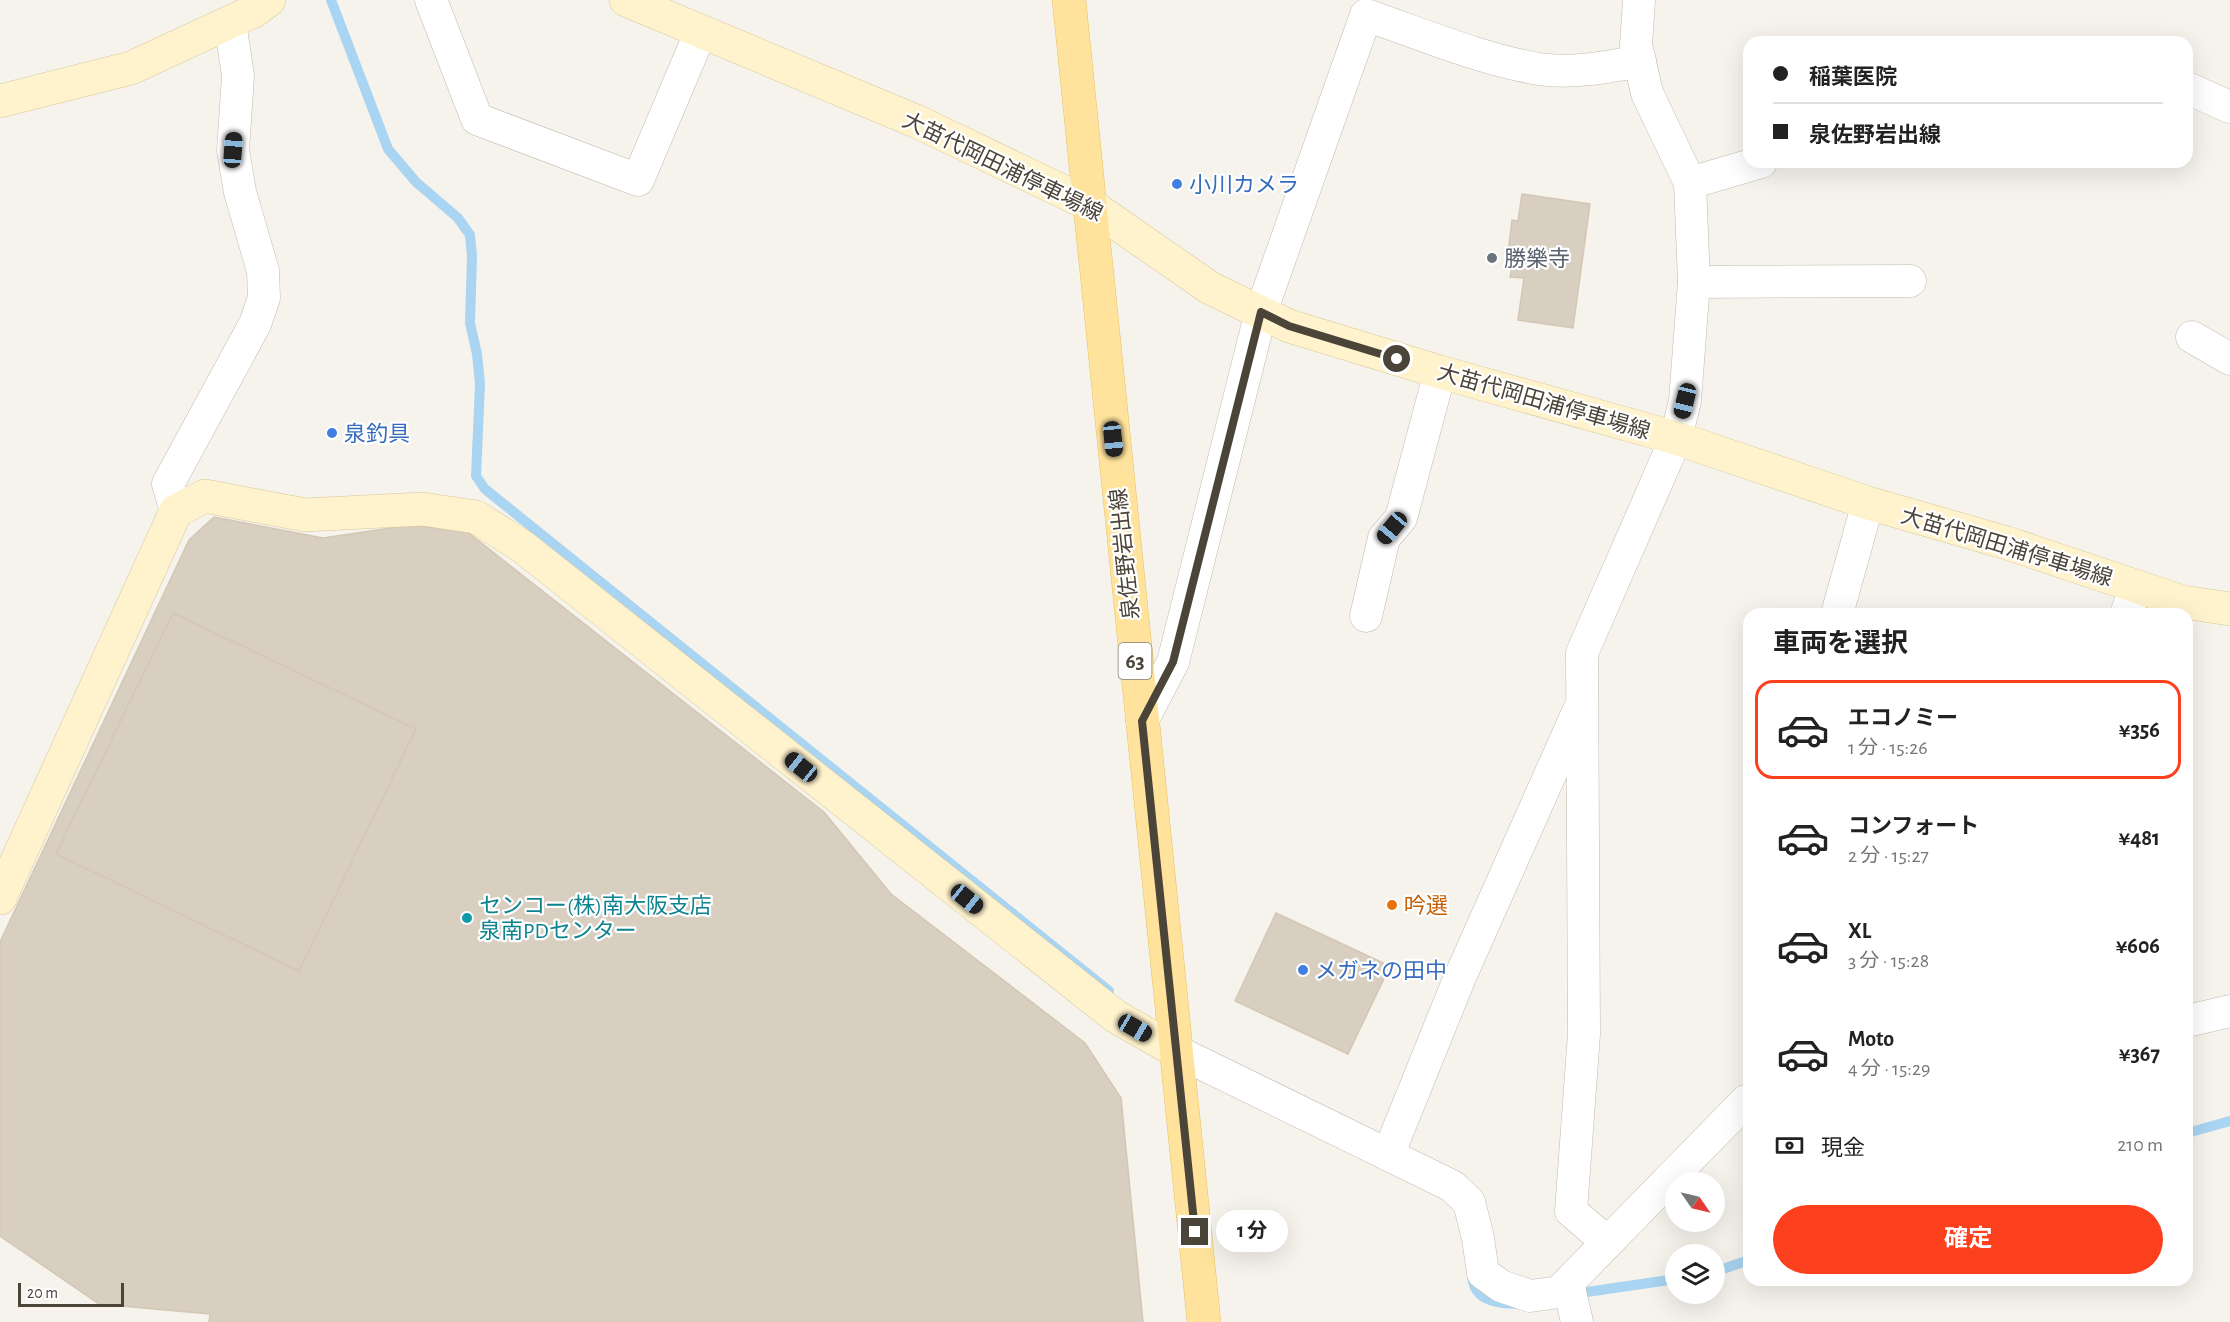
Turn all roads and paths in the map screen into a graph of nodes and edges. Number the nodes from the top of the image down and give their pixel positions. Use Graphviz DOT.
graph roads {
  1 [pos="269,0"];
  2 [pos="431,0"];
  3 [pos="626,0"];
  4 [pos="1069,0"];
  5 [pos="1639,0"];
  6 [pos="230,22"];
  7 [pos="701,31"];
  8 [pos="1640,61"];
  9 [pos="2193,91"];
  10 [pos="0,101"];
  11 [pos="2230,107"];
  12 [pos="1743,167"];
  13 [pos="1690,183"];
  14 [pos="1089,204"];
  15 [pos="1910,281"];
  16 [pos="1694,282"];
  17 [pos="1261,312"];
  18 [pos="2192,337"];
  19 [pos="2230,359"];
  20 [pos="1440,372"];
  21 [pos="1676,438"];
  22 [pos="1868,503"];
  23 [pos="176,511"];
  24 [pos="2131,600"];
  25 [pos="1839,608"];
  26 [pos="2230,609"];
  27 [pos="1366,616"];
  28 [pos="1582,703"];
  29 [pos="1142,721"];
  30 [pos="0,898"];
  31 [pos="2230,1011"];
  32 [pos="2193,1020"];
  33 [pos="1176,1052"];
  34 [pos="1743,1104"];
  35 [pos="1388,1155"];
  36 [pos="1607,1242"];
  37 [pos="1568,1283"];
  38 [pos="1204,1322"];
  39 [pos="1577,1322"];
  1 -- 6 [label="main road"];
  2 -- 7 [label="street"];
  3 -- 7 [label="main road, 大苗代岡田浦停車場線"];
  4 -- 14 [label="main road, 泉佐野岩出線 / 63"];
  5 -- 8 [label="street"];
  6 -- 10 [label="main road"];
  6 -- 23 [label="street"];
  7 -- 14 [label="main road, 大苗代岡田浦停車場線"];
  8 -- 13 [label="street"];
  8 -- 17 [label="street"];
  9 -- 11 [label="street"];
  12 -- 13 [label="street"];
  13 -- 16 [label="street"];
  14 -- 17 [label="main road, 大苗代岡田浦停車場線"];
  14 -- 29 [label="main road, 泉佐野岩出線 / 63"];
  15 -- 16 [label="street"];
  16 -- 21 [label="street"];
  17 -- 20 [label="main road, 大苗代岡田浦停車場線"];
  17 -- 29 [label="street"];
  18 -- 19 [label="street"];
  20 -- 21 [label="main road, 大苗代岡田浦停車場線"];
  20 -- 27 [label="street"];
  21 -- 22 [label="main road, 大苗代岡田浦停車場線"];
  21 -- 28 [label="street"];
  22 -- 24 [label="main road, 大苗代岡田浦停車場線"];
  22 -- 25 [label="street"];
  23 -- 30 [label="main road"];
  23 -- 33 [label="main road"];
  24 -- 26 [label="main road, 大苗代岡田浦停車場線"];
  28 -- 35 [label="street"];
  28 -- 36 [label="street"];
  29 -- 33 [label="main road, 泉佐野岩出線 / 63"];
  31 -- 32 [label="street"];
  33 -- 35 [label="street"];
  33 -- 38 [label="main road, 泉佐野岩出線 / 63"];
  34 -- 36 [label="street"];
  35 -- 37 [label="street"];
  36 -- 37 [label="street"];
  37 -- 39 [label="street"];
}
